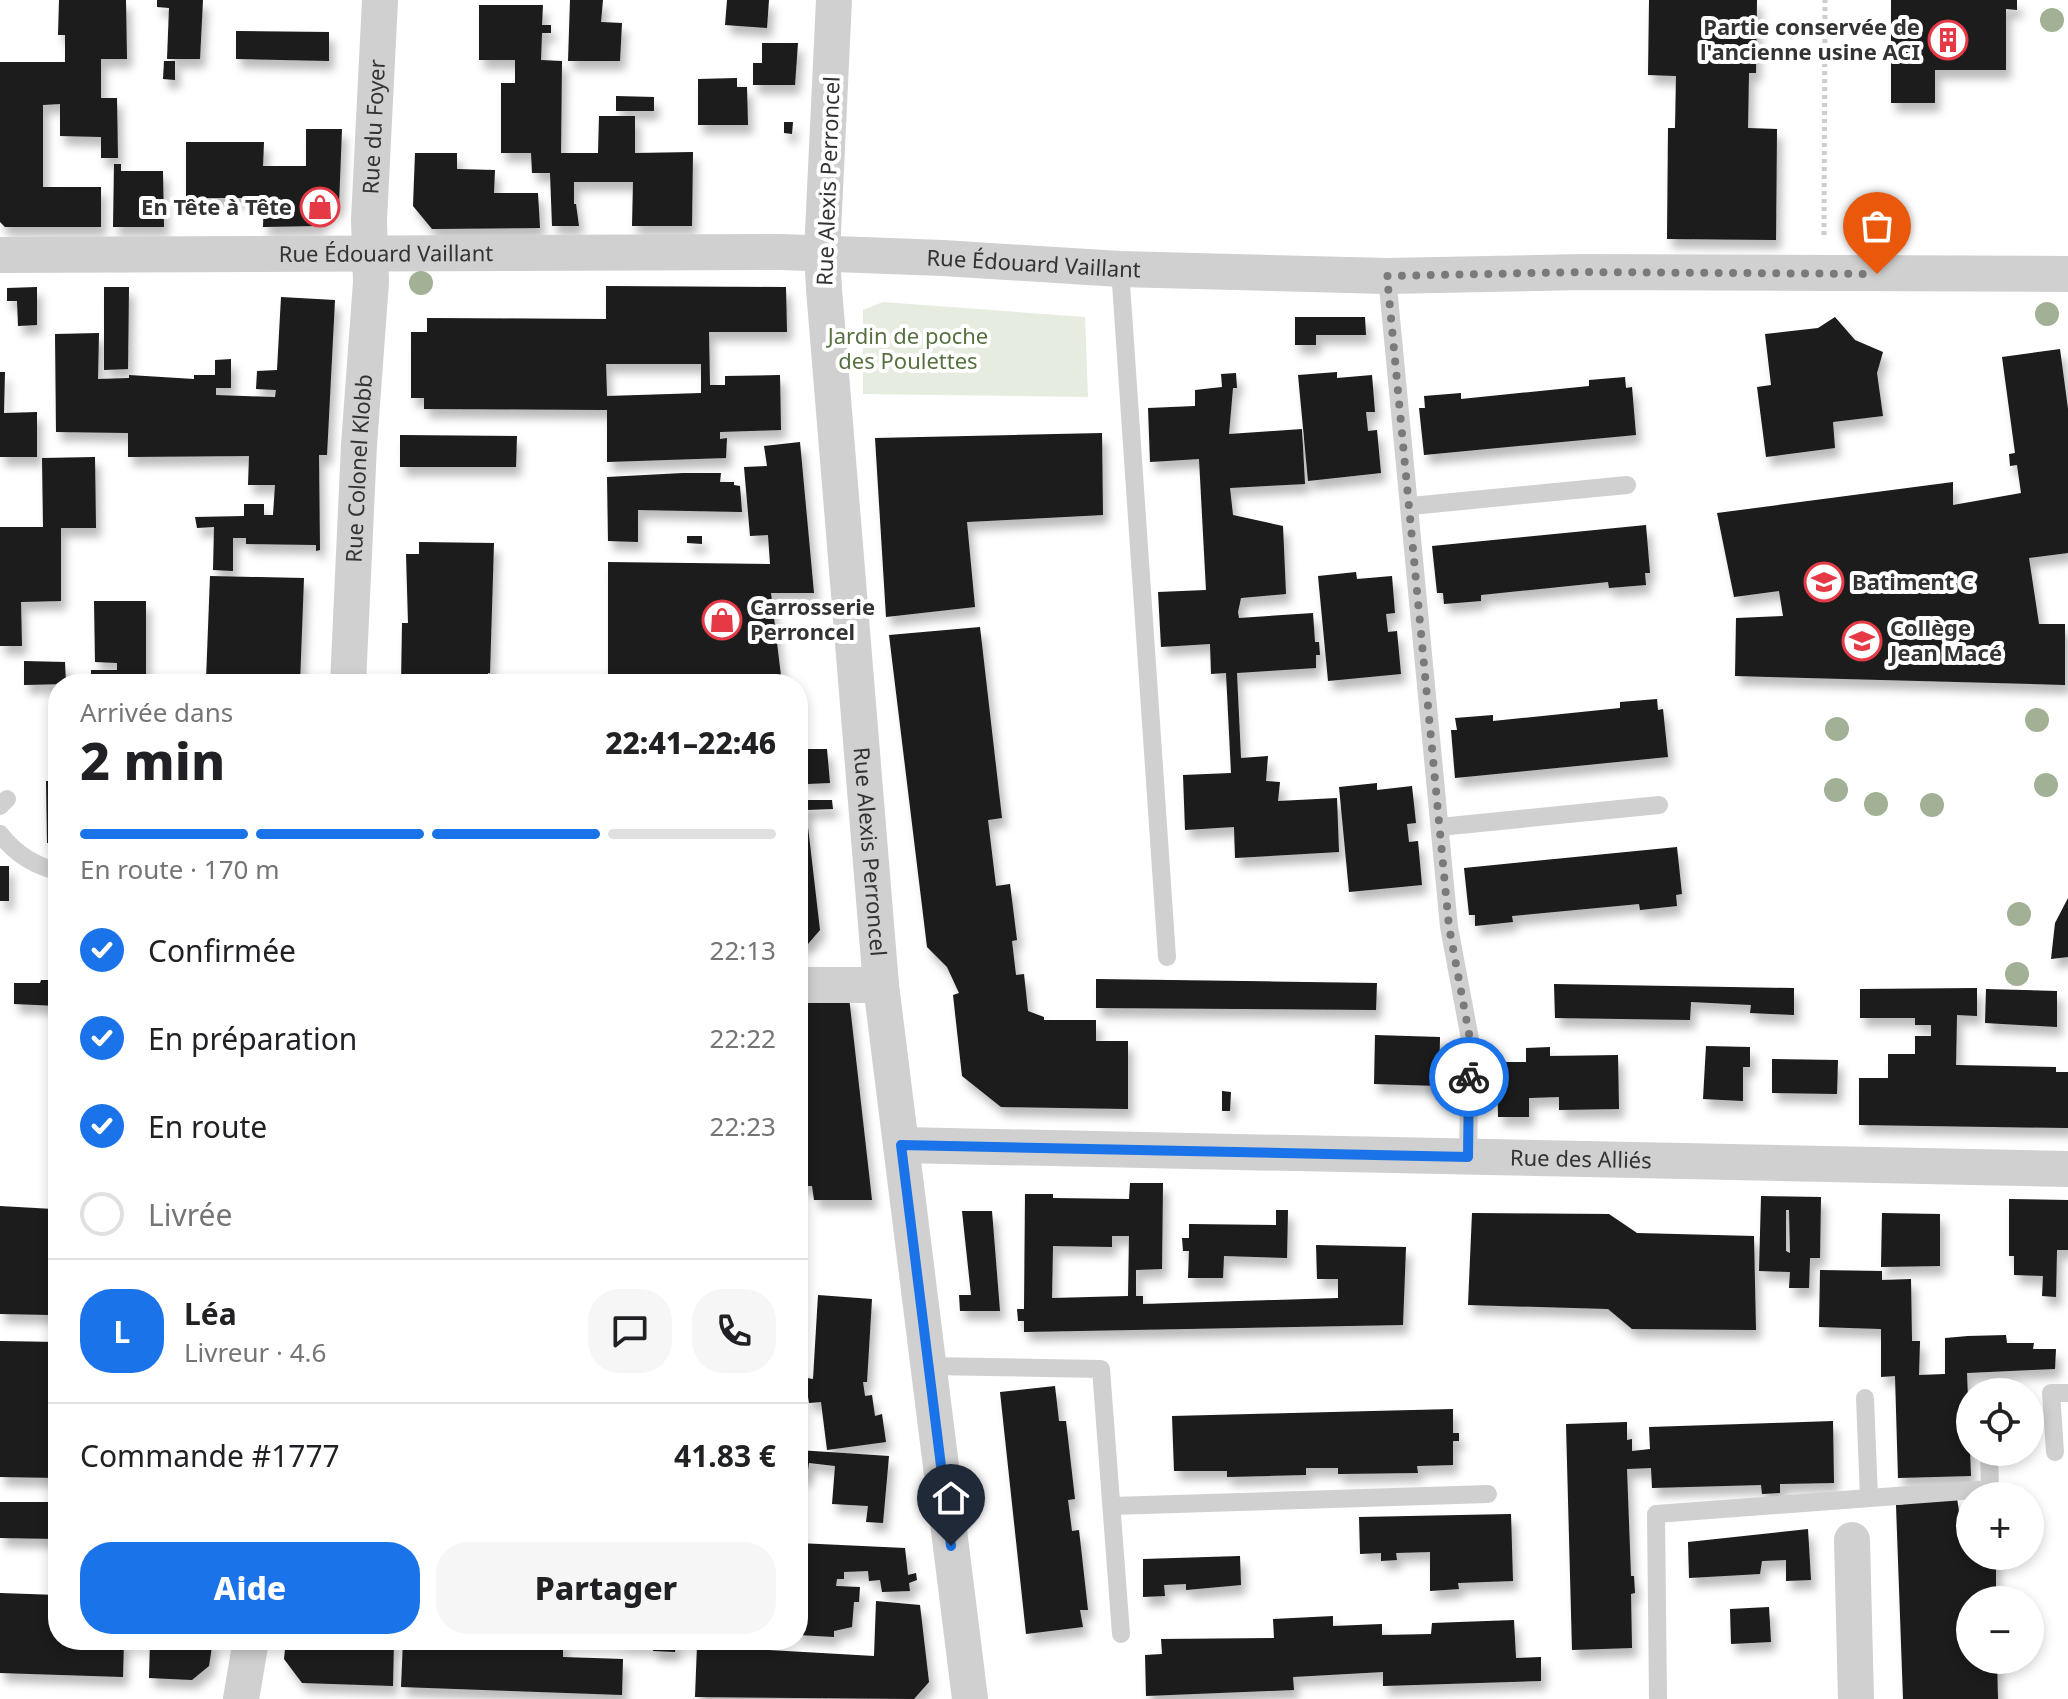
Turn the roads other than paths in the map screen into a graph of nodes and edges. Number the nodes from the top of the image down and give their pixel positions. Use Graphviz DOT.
graph roads {
  1 [pos="380,0"];
  2 [pos="834,0"];
  3 [pos="822,253"];
  4 [pos="370,254"];
  5 [pos="0,255"];
  6 [pos="1120,269"];
  7 [pos="2068,274"];
  8 [pos="1387,276"];
  9 [pos="1627,485"];
  10 [pos="1411,506"];
  11 [pos="348,674"];
  12 [pos="1659,805"];
  13 [pos="1440,827"];
  14 [pos="0,834"];
  15 [pos="48,869"];
  16 [pos="1167,957"];
  17 [pos="808,985"];
  18 [pos="881,985"];
  19 [pos="901,1145"];
  20 [pos="1468,1157"];
  21 [pos="2068,1169"];
  22 [pos="929,1366"];
  23 [pos="2068,1393"];
  24 [pos="1865,1398"];
  25 [pos="2055,1452"];
  26 [pos="1989,1466"];
  27 [pos="1488,1494"];
  28 [pos="1869,1498"];
  29 [pos="1112,1506"];
  30 [pos="1852,1540"];
  31 [pos="1121,1634"];
  32 [pos="249,1650"];
  33 [pos="241,1699"];
  34 [pos="970,1699"];
  35 [pos="1658,1699"];
  36 [pos="1856,1699"];
  1 -- 4 [label="street, Rue du Foyer"];
  2 -- 3 [label="street, Rue Alexis Perroncel"];
  3 -- 4 [label="street, Rue Édouard Vaillant"];
  3 -- 6 [label="street, Rue Édouard Vaillant"];
  3 -- 18 [label="street, Rue Alexis Perroncel"];
  4 -- 5 [label="street, Rue Édouard Vaillant"];
  4 -- 11 [label="street, Rue Colonel Klobb"];
  6 -- 8 [label="street, Rue Édouard Vaillant"];
  6 -- 16 [label="lane"];
  7 -- 8 [label="street, Rue Édouard Vaillant"];
  8 -- 10 [label="lane"];
  9 -- 10 [label="lane"];
  10 -- 13 [label="lane"];
  12 -- 13 [label="lane"];
  13 -- 20 [label="lane"];
  14 -- 15 [label="lane"];
  17 -- 18 [label="street"];
  18 -- 19 [label="street, Rue Alexis Perroncel"];
  19 -- 20 [label="street, Rue des Alliés"];
  19 -- 22 [label="street, Rue Alexis Perroncel"];
  20 -- 21 [label="street, Rue des Alliés"];
  22 -- 29 [label="lane"];
  22 -- 34 [label="street, Rue Alexis Perroncel"];
  23 -- 25 [label="lane"];
  24 -- 28 [label="lane"];
  26 -- 28 [label="lane"];
  27 -- 29 [label="lane"];
  28 -- 35 [label="lane"];
  29 -- 31 [label="lane"];
  30 -- 36 [label="street"];
  32 -- 33 [label="street"];
}
